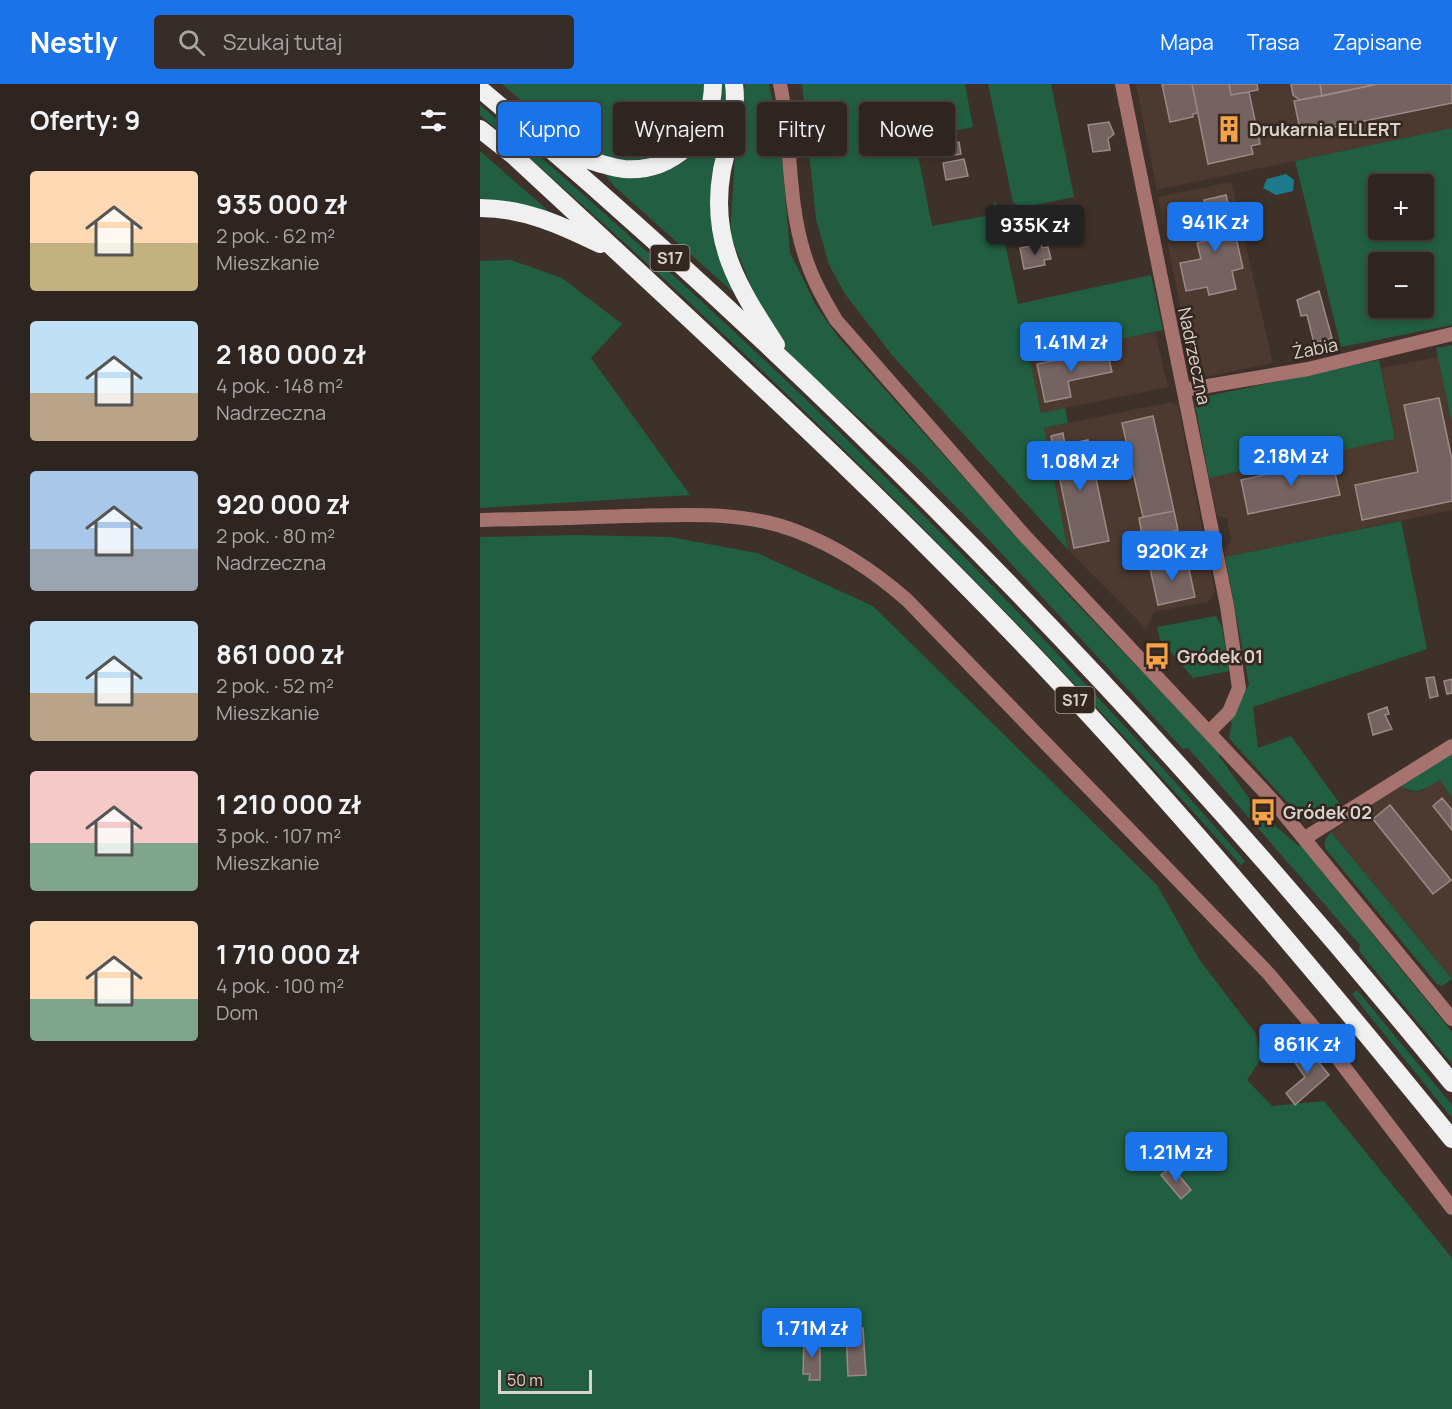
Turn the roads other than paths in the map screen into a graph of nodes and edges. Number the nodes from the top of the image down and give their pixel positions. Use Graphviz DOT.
graph roads {
  1 [pos="712,84"];
  2 [pos="734,84"];
  3 [pos="780,84"];
  4 [pos="1122,84"];
  5 [pos="480,89"];
  6 [pos="498,104"];
  7 [pos="480,129"];
  8 [pos="559,156"];
  9 [pos="580,156"];
  10 [pos="480,208"];
  11 [pos="618,253"];
  12 [pos="1452,334"];
  13 [pos="792,369"];
  14 [pos="1184,390"];
  15 [pos="480,520"];
  16 [pos="1209,732"];
  17 [pos="1452,746"];
  18 [pos="1305,838"];
  19 [pos="1452,1019"];
  20 [pos="1452,1083"];
  21 [pos="1452,1139"];
  22 [pos="1452,1208"];
  1 -- 9 [label="highway"];
  2 -- 13 [label="highway"];
  3 -- 16 [label="street"];
  4 -- 14 [label="street, Nadrzeczna"];
  5 -- 6 [label="highway, S17"];
  7 -- 11 [label="highway, S17"];
  8 -- 13 [label="highway, S17"];
  10 -- 11 [label="highway"];
  11 -- 21 [label="highway, S17"];
  12 -- 14 [label="street, Żabia"];
  13 -- 20 [label="highway, S17"];
  14 -- 16 [label="street, Nadrzeczna"];
  15 -- 22 [label="street"];
  16 -- 18 [label="street"];
  17 -- 18 [label="street"];
  18 -- 19 [label="street"];
}
